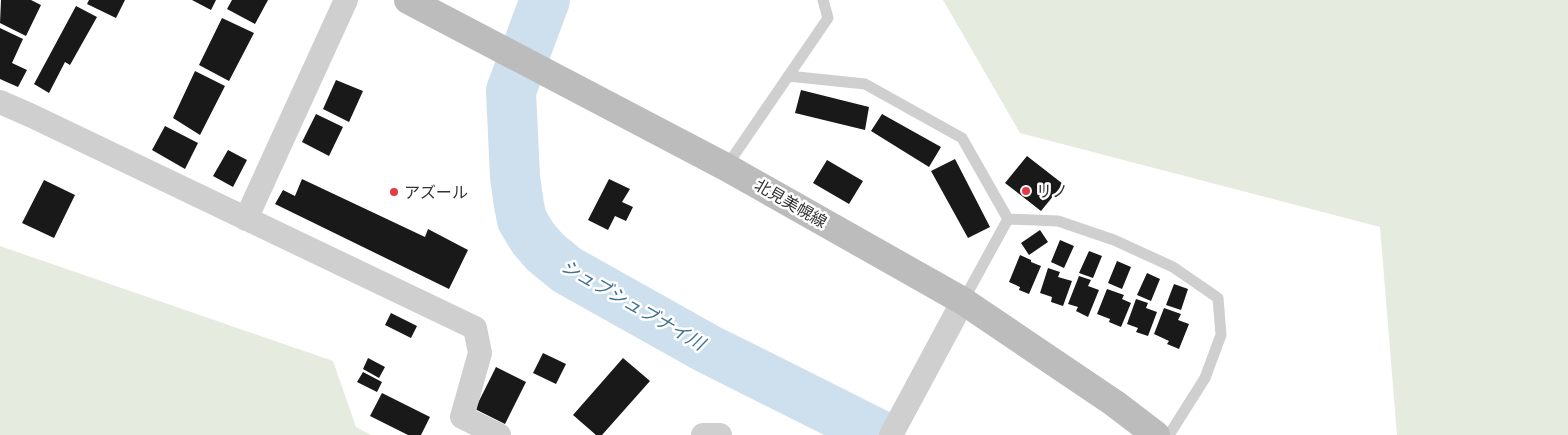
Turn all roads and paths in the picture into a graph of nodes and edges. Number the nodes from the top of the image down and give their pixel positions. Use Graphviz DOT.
graph roads {
  1 [pos="346,0"];
  2 [pos="408,0"];
  3 [pos="823,0"];
  4 [pos="788,76"];
  5 [pos="0,102"];
  6 [pos="726,167"];
  7 [pos="246,219"];
  8 [pos="1008,219"];
  9 [pos="963,301"];
  10 [pos="896,427"];
  11 [pos="499,435"];
  12 [pos="703,435"];
  13 [pos="720,435"];
  14 [pos="1156,435"];
  15 [pos="1169,435"];
  1 -- 7 [label="street"];
  2 -- 6 [label="main road, 北見美幌線"];
  3 -- 4 [label="lane"];
  4 -- 6 [label="lane"];
  4 -- 8 [label="lane"];
  5 -- 7 [label="street"];
  6 -- 9 [label="main road, 北見美幌線"];
  7 -- 11 [label="street"];
  8 -- 9 [label="lane"];
  8 -- 15 [label="lane"];
  9 -- 10 [label="street"];
  9 -- 14 [label="main road, 北見美幌線"];
  12 -- 13 [label="street"];
}
